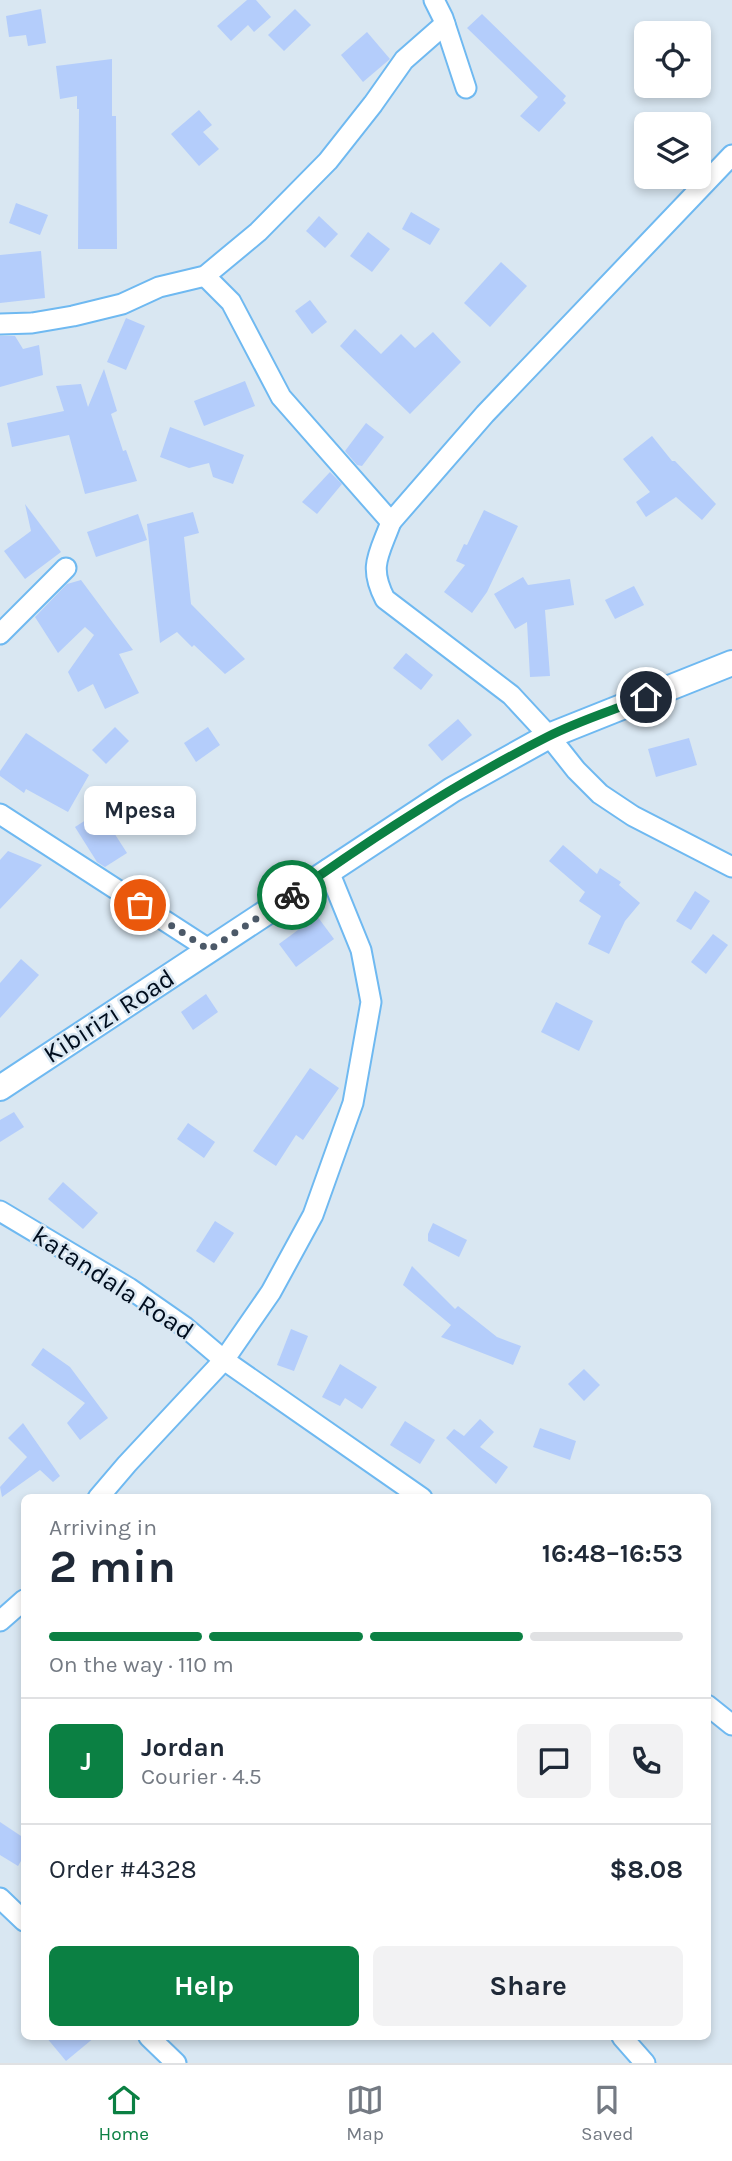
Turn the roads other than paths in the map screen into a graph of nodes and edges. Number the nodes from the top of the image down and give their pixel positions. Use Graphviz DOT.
graph roads {
  1 [pos="434,0"];
  2 [pos="445,24"];
  3 [pos="466,88"];
  4 [pos="732,155"];
  5 [pos="205,275"];
  6 [pos="0,324"];
  7 [pos="391,522"];
  8 [pos="66,568"];
  9 [pos="0,634"];
  10 [pos="732,663"];
  11 [pos="549,736"];
  12 [pos="0,814"];
  13 [pos="732,867"];
  14 [pos="328,869"];
  15 [pos="209,950"];
  16 [pos="0,1088"];
  17 [pos="0,1211"];
  18 [pos="224,1360"];
  19 [pos="101,1494"];
  20 [pos="416,1494"];
  21 [pos="21,1603"];
  22 [pos="0,1621"];
  23 [pos="711,1708"];
  24 [pos="732,1725"];
  25 [pos="0,1898"];
  26 [pos="21,1918"];
  27 [pos="152,2040"];
  28 [pos="625,2040"];
  29 [pos="176,2063"];
  30 [pos="645,2063"];
  1 -- 2 [label="street"];
  2 -- 3 [label="street"];
  2 -- 5 [label="street"];
  4 -- 7 [label="street"];
  5 -- 6 [label="street"];
  5 -- 7 [label="street"];
  7 -- 11 [label="street"];
  8 -- 9 [label="street"];
  10 -- 11 [label="street, Kibirizi Road"];
  11 -- 13 [label="street"];
  11 -- 14 [label="street, Kibirizi Road"];
  12 -- 15 [label="street"];
  14 -- 15 [label="street, Kibirizi Road"];
  14 -- 18 [label="street"];
  15 -- 16 [label="street, Kibirizi Road"];
  17 -- 18 [label="street, katandala Road"];
  18 -- 19 [label="street"];
  18 -- 20 [label="street, katandala Road"];
  21 -- 22 [label="street"];
  23 -- 24 [label="street"];
  25 -- 26 [label="street"];
  27 -- 29 [label="street"];
  28 -- 30 [label="street"];
}
